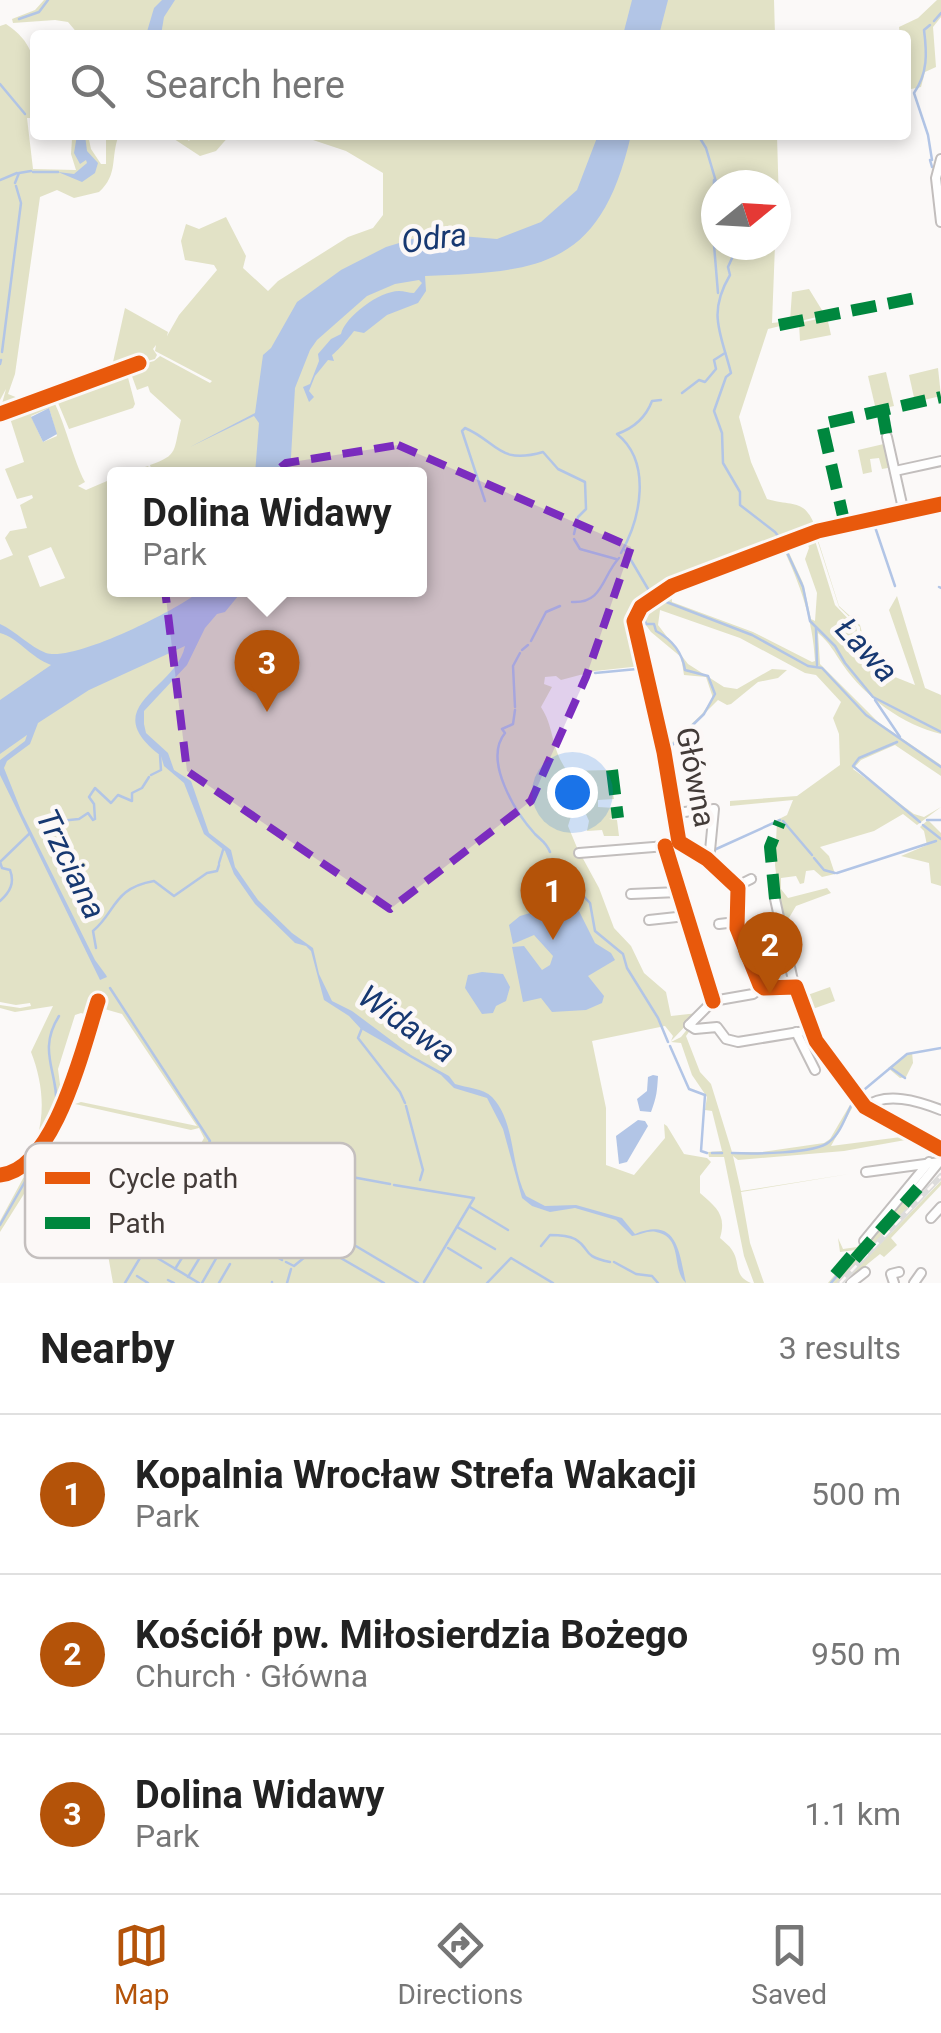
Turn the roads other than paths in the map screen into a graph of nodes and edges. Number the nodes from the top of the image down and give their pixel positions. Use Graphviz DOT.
graph roads {
  1 [pos="941,159"];
  2 [pos="941,222"];
  3 [pos="138,362"];
  4 [pos="0,414"];
  5 [pos="888,437"];
  6 [pos="941,461"];
  7 [pos="895,471"];
  8 [pos="941,504"];
  9 [pos="904,512"];
  10 [pos="674,813"];
  11 [pos="680,844"];
  12 [pos="666,846"];
  13 [pos="579,852"];
  14 [pos="709,861"];
  15 [pos="751,879"];
  16 [pos="737,886"];
  17 [pos="679,892"];
  18 [pos="631,894"];
  19 [pos="775,899"];
  20 [pos="686,916"];
  21 [pos="649,920"];
  22 [pos="736,922"];
  23 [pos="720,924"];
  24 [pos="784,941"];
  25 [pos="745,947"];
  26 [pos="794,985"];
  27 [pos="762,988"];
  28 [pos="713,1000"];
  29 [pos="98,1001"];
  30 [pos="811,1030"];
  31 [pos="796,1032"];
  32 [pos="816,1070"];
  33 [pos="866,1107"];
  34 [pos="941,1110"];
  35 [pos="44,1143"];
  36 [pos="940,1149"];
  37 [pos="940,1161"];
  38 [pos="929,1162"];
  39 [pos="25,1165"];
  40 [pos="866,1172"];
  41 [pos="0,1175"];
  42 [pos="918,1188"];
  43 [pos="941,1207"];
  44 [pos="931,1218"];
  45 [pos="864,1240"];
  46 [pos="865,1272"];
  47 [pos="900,1272"];
  48 [pos="921,1273"];
  49 [pos="851,1283"];
  50 [pos="894,1283"];
  51 [pos="914,1283"];
  1 -- 2 [label="street"];
  3 -- 4 [label="street"];
  5 -- 7 [label="street"];
  6 -- 7 [label="street"];
  7 -- 9 [label="street"];
  8 -- 9 [label="street"];
  9 -- 10 [label="street, Główna"];
  10 -- 11 [label="street, Główna"];
  10 -- 14 [label="street"];
  11 -- 12 [label="street"];
  11 -- 14 [label="street, Główna"];
  12 -- 13 [label="street"];
  12 -- 17 [label="street"];
  14 -- 16 [label="street, Główna"];
  15 -- 16 [label="street"];
  16 -- 22 [label="street"];
  17 -- 18 [label="street"];
  17 -- 20 [label="street"];
  19 -- 24 [label="street"];
  20 -- 21 [label="street"];
  20 -- 28 [label="street"];
  22 -- 23 [label="street"];
  22 -- 25 [label="street"];
  24 -- 25 [label="street"];
  24 -- 26 [label="street"];
  25 -- 27 [label="street"];
  26 -- 27 [label="street"];
  26 -- 30 [label="street"];
  27 -- 28 [label="street"];
  28 -- 31 [label="street"];
  29 -- 35 [label="street"];
  30 -- 31 [label="street"];
  30 -- 33 [label="street"];
  31 -- 32 [label="street"];
  33 -- 34 [label="street"];
  33 -- 36 [label="street"];
  37 -- 38 [label="street"];
  37 -- 42 [label="street"];
  38 -- 40 [label="street"];
  38 -- 45 [label="street"];
  39 -- 41 [label="street"];
  43 -- 44 [label="street"];
  46 -- 49 [label="street"];
  47 -- 50 [label="street"];
  48 -- 51 [label="street"];
}
